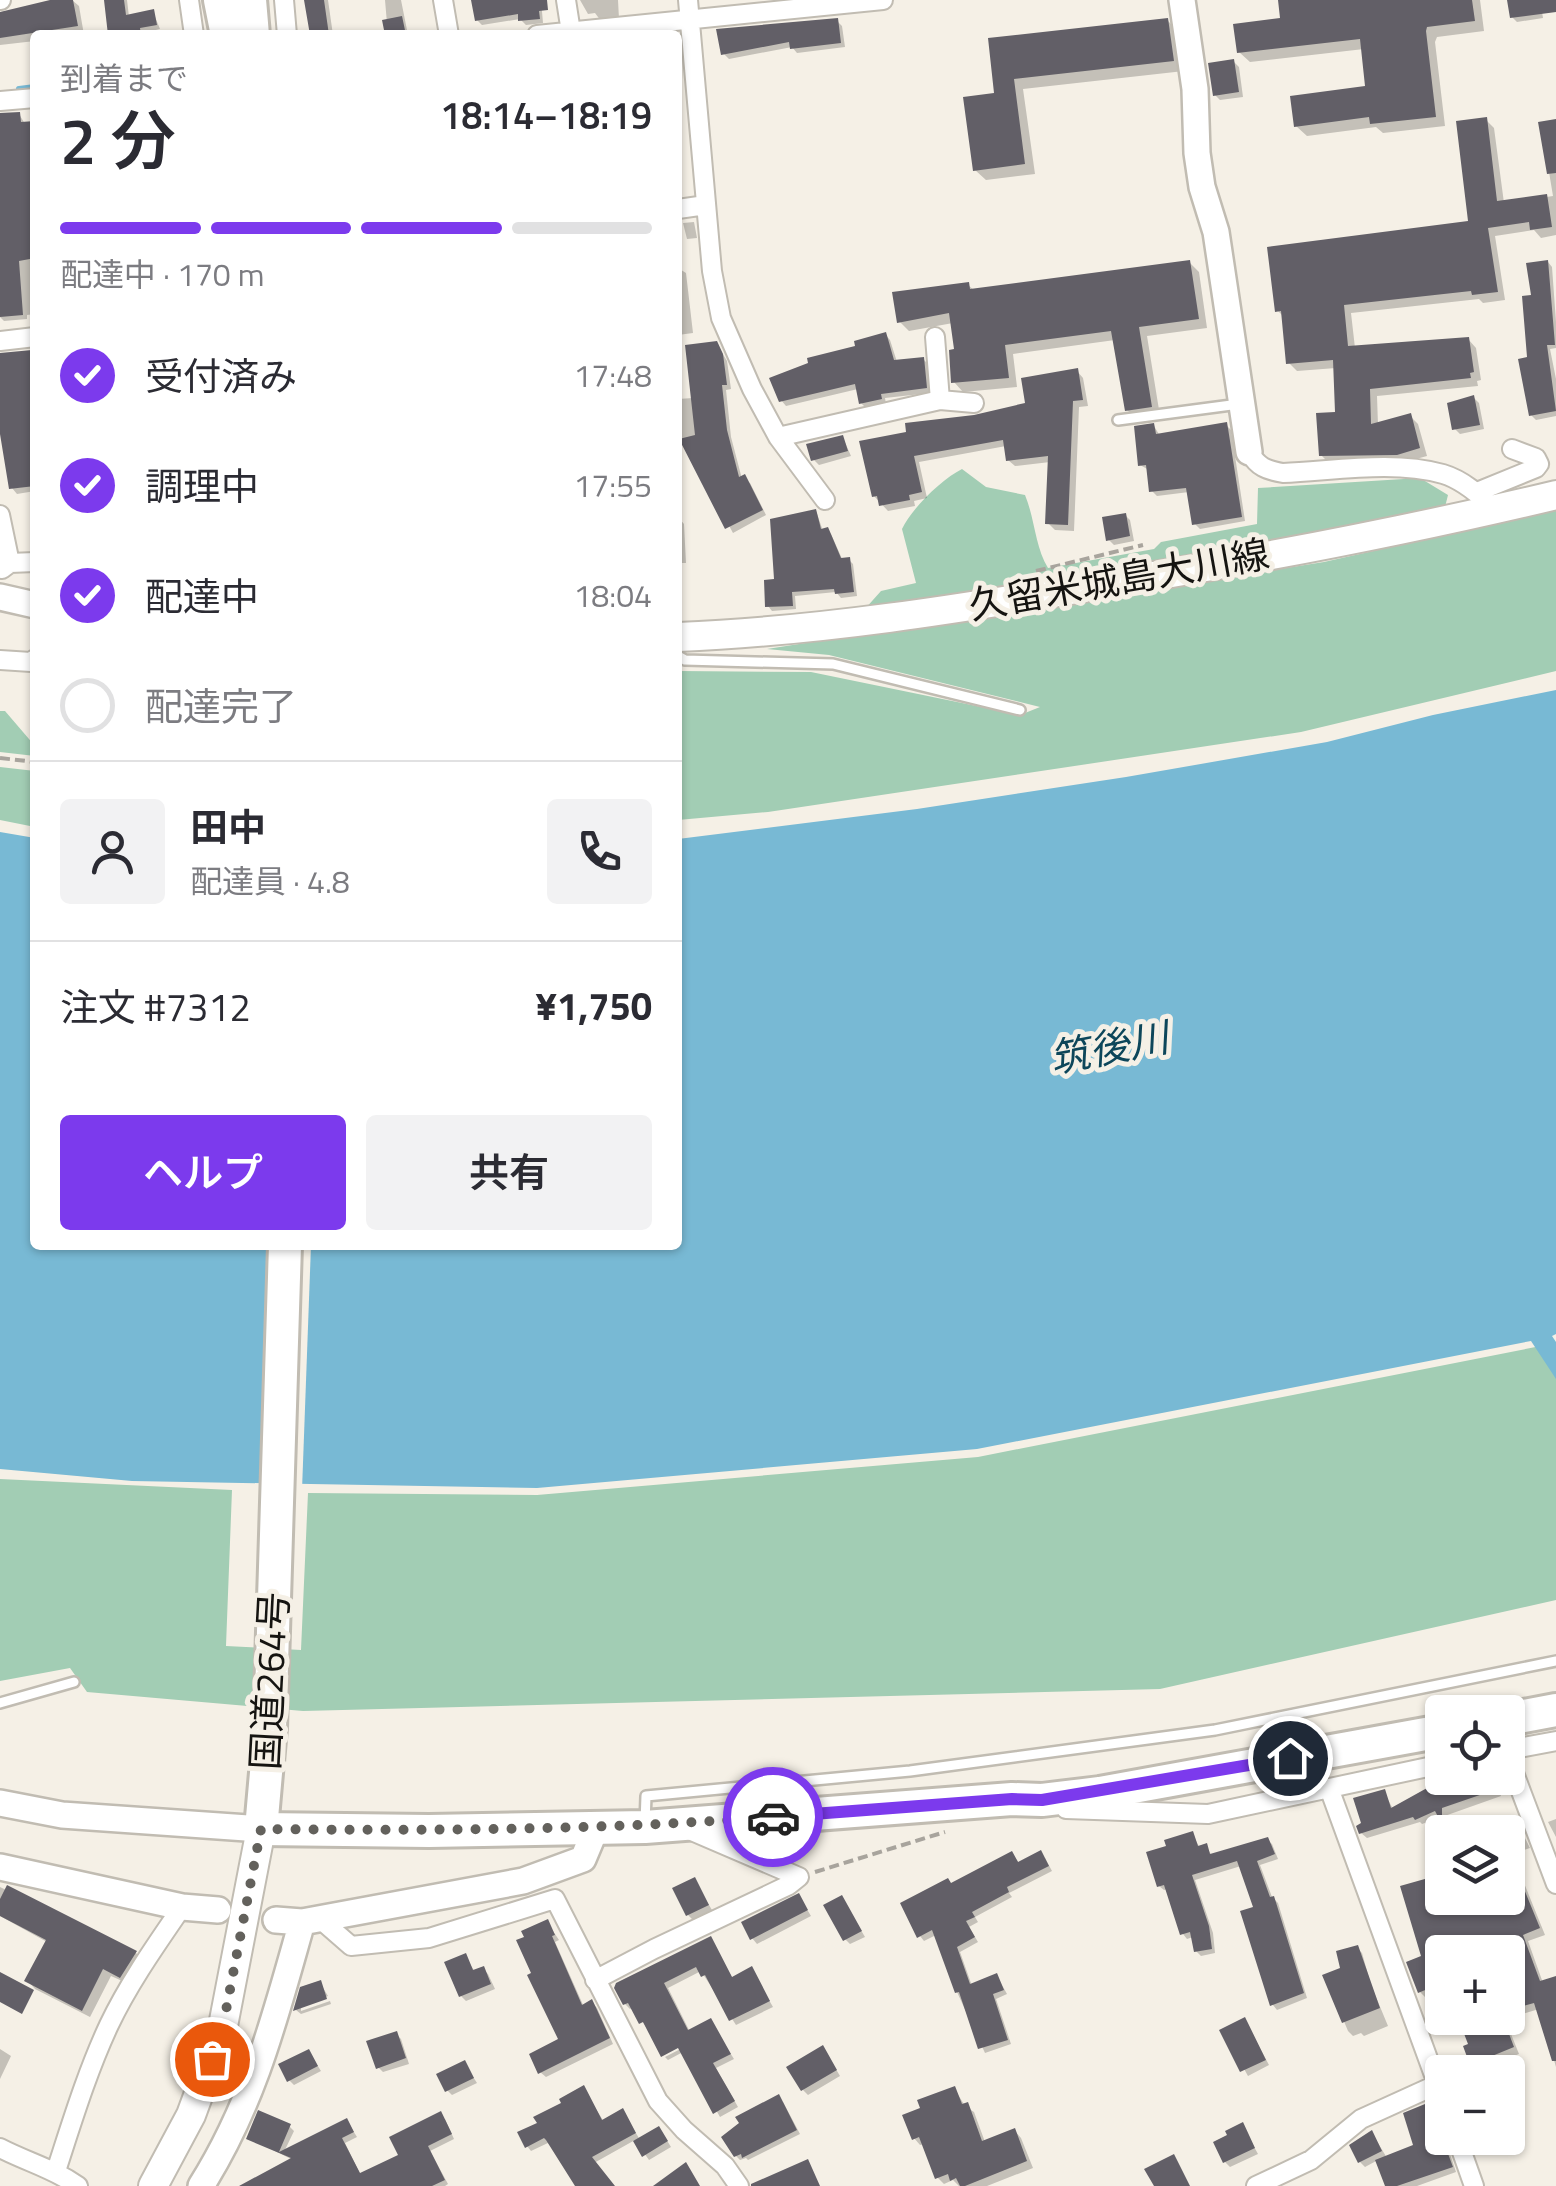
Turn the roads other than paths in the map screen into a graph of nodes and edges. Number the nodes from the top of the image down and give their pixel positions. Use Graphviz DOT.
graph roads {
  1 [pos="189,0"];
  2 [pos="220,0"];
  3 [pos="250,0"];
  4 [pos="284,0"];
  5 [pos="443,0"];
  6 [pos="566,0"];
  7 [pos="688,0"];
  8 [pos="883,0"];
  9 [pos="1182,0"];
  10 [pos="691,21"];
  11 [pos="193,30"];
  12 [pos="226,30"];
  13 [pos="253,30"];
  14 [pos="287,30"];
  15 [pos="448,30"];
  16 [pos="571,30"];
  17 [pos="593,30"];
  18 [pos="30,98"];
  19 [pos="0,101"];
  20 [pos="706,205"];
  21 [pos="682,208"];
  22 [pos="30,337"];
  23 [pos="935,337"];
  24 [pos="0,342"];
  25 [pos="940,400"];
  26 [pos="974,403"];
  27 [pos="1242,404"];
  28 [pos="1118,420"];
  29 [pos="778,437"];
  30 [pos="1512,449"];
  31 [pos="1249,452"];
  32 [pos="1556,495"];
  33 [pos="825,500"];
  34 [pos="1486,501"];
  35 [pos="0,515"];
  36 [pos="30,563"];
  37 [pos="5,567"];
  38 [pos="0,596"];
  39 [pos="30,605"];
  40 [pos="682,637"];
  41 [pos="682,658"];
  42 [pos="0,660"];
  43 [pos="30,662"];
  44 [pos="1020,710"];
  45 [pos="285,1250"];
  46 [pos="1556,1661"];
  47 [pos="74,1682"];
  48 [pos="0,1703"];
  49 [pos="1556,1710"];
  50 [pos="1525,1716"];
  51 [pos="1425,1734"];
  52 [pos="1556,1741"];
  53 [pos="1525,1747"];
  54 [pos="1425,1768"];
  55 [pos="1330,1788"];
  56 [pos="1522,1795"];
  57 [pos="1042,1800"];
  58 [pos="0,1803"];
  59 [pos="661,1826"];
  60 [pos="596,1828"];
  61 [pos="261,1829"];
  62 [pos="0,1867"];
  63 [pos="1556,1884"];
  64 [pos="182,1907"];
  65 [pos="218,1910"];
  66 [pos="276,1920"];
  67 [pos="311,1920"];
  68 [pos="596,1980"];
  69 [pos="1427,2055"];
  70 [pos="1425,2095"];
  71 [pos="0,2148"];
  72 [pos="1463,2155"];
  73 [pos="56,2171"];
  74 [pos="78,2186"];
  75 [pos="153,2186"];
  76 [pos="201,2186"];
  77 [pos="739,2186"];
  78 [pos="1256,2186"];
  79 [pos="1474,2186"];
  1 -- 11 [label="street"];
  2 -- 12 [label="highway"];
  3 -- 13 [label="highway"];
  4 -- 14 [label="street"];
  5 -- 15 [label="street"];
  6 -- 16 [label="street"];
  7 -- 10 [label="street"];
  8 -- 10 [label="street"];
  9 -- 27 [label="street"];
  10 -- 17 [label="street"];
  10 -- 20 [label="street"];
  18 -- 19 [label="street"];
  20 -- 21 [label="street"];
  20 -- 29 [label="street"];
  22 -- 24 [label="street"];
  23 -- 25 [label="street"];
  25 -- 26 [label="street"];
  25 -- 29 [label="street"];
  27 -- 28 [label="lane"];
  27 -- 31 [label="street"];
  29 -- 33 [label="street"];
  30 -- 34 [label="street"];
  31 -- 34 [label="street"];
  32 -- 34 [label="main road, 久留米城島大川線"];
  34 -- 40 [label="main road, 久留米城島大川線"];
  35 -- 37 [label="street"];
  36 -- 37 [label="street"];
  38 -- 39 [label="street"];
  41 -- 44 [label="lane"];
  42 -- 43 [label="street"];
  45 -- 61 [label="highway, 国道264号"];
  46 -- 59 [label="lane"];
  47 -- 48 [label="lane"];
  49 -- 50 [label="highway"];
  51 -- 57 [label="highway"];
  52 -- 53 [label="street"];
  54 -- 55 [label="street"];
  55 -- 57 [label="street"];
  55 -- 69 [label="street"];
  56 -- 63 [label="street"];
  57 -- 59 [label="highway"];
  58 -- 61 [label="street"];
  59 -- 60 [label="highway"];
  59 -- 68 [label="street"];
  60 -- 61 [label="highway"];
  60 -- 67 [label="street"];
  61 -- 75 [label="main road"];
  62 -- 64 [label="street"];
  64 -- 65 [label="street"];
  64 -- 73 [label="street"];
  66 -- 67 [label="street"];
  67 -- 68 [label="street"];
  67 -- 76 [label="street"];
  68 -- 77 [label="street"];
  70 -- 78 [label="street"];
  71 -- 73 [label="street"];
  72 -- 79 [label="street"];
  73 -- 74 [label="street"];
}
